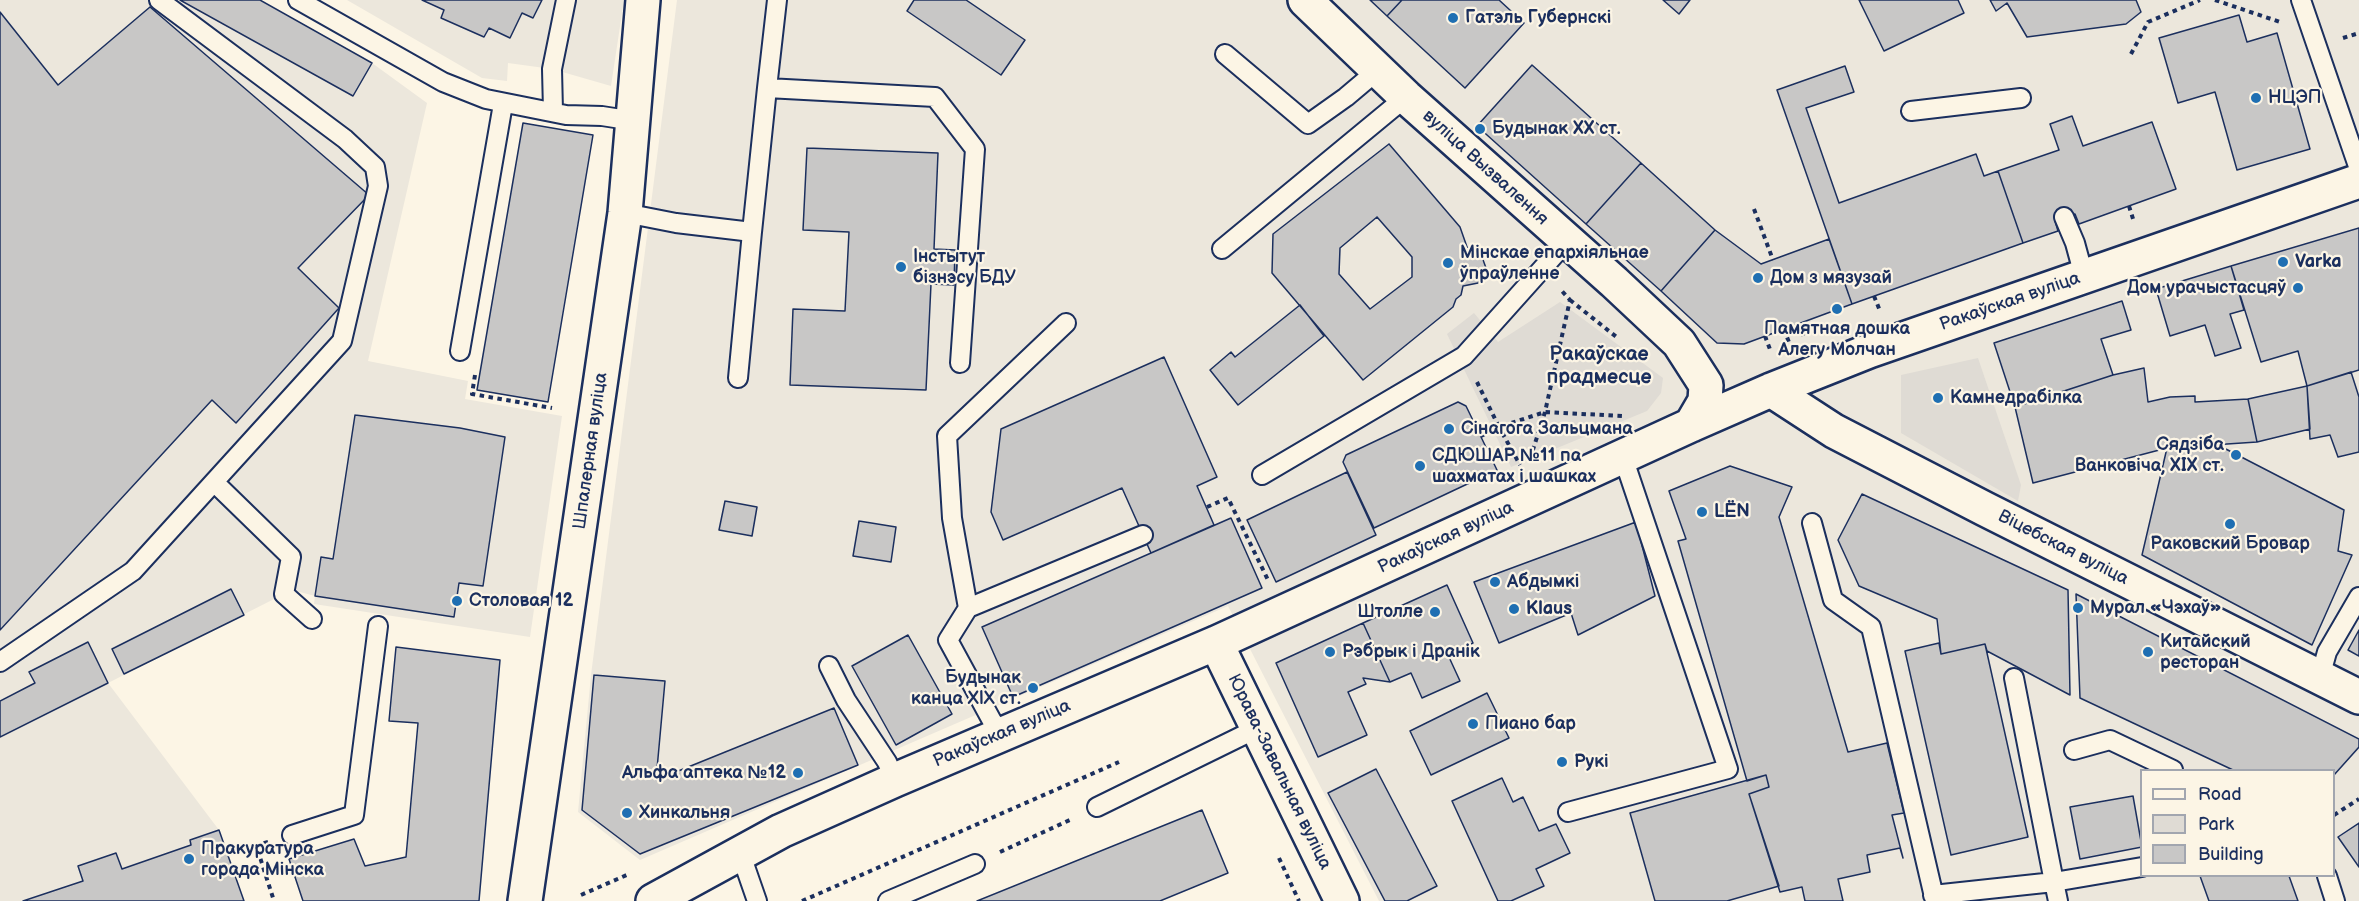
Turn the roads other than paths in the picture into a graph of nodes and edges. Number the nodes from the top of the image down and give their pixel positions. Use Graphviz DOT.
graph roads {
  1 [pos="159,0"];
  2 [pos="298,0"];
  3 [pos="567,0"];
  4 [pos="643,0"];
  5 [pos="777,0"];
  6 [pos="1305,0"];
  7 [pos="2301,0"];
  8 [pos="1226,54"];
  9 [pos="1378,69"];
  10 [pos="767,88"];
  11 [pos="1406,97"];
  12 [pos="2021,98"];
  13 [pos="503,104"];
  14 [pos="553,111"];
  15 [pos="1911,111"];
  16 [pos="634,121"];
  17 [pos="2359,169"];
  18 [pos="2359,181"];
  19 [pos="625,213"];
  20 [pos="2064,217"];
  21 [pos="752,232"];
  22 [pos="1567,242"];
  23 [pos="1222,249"];
  24 [pos="2084,276"];
  25 [pos="1066,323"];
  26 [pos="460,351"];
  27 [pos="960,363"];
  28 [pos="1772,374"];
  29 [pos="738,378"];
  30 [pos="1691,424"];
  31 [pos="1623,457"];
  32 [pos="1262,475"];
  33 [pos="214,482"];
  34 [pos="1812,523"];
  35 [pos="1143,535"];
  36 [pos="2359,597"];
  37 [pos="968,608"];
  38 [pos="312,619"];
  39 [pos="378,626"];
  40 [pos="1216,643"];
  41 [pos="0,662"];
  42 [pos="829,666"];
  43 [pos="2320,677"];
  44 [pos="2014,678"];
  45 [pos="2359,697"];
  46 [pos="1256,729"];
  47 [pos="1003,734"];
  48 [pos="2074,750"];
  49 [pos="2169,769"];
  50 [pos="895,780"];
  51 [pos="1096,807"];
  52 [pos="1568,812"];
  53 [pos="292,835"];
  54 [pos="740,852"];
  55 [pos="975,864"];
  56 [pos="2140,867"];
  57 [pos="2327,877"];
  58 [pos="2054,882"];
  59 [pos="1934,898"];
  60 [pos="525,901"];
  61 [pos="653,901"];
  62 [pos="757,901"];
  63 [pos="888,901"];
  64 [pos="1342,901"];
  65 [pos="2058,901"];
  66 [pos="2335,901"];
  1 -- 33 [label="lane"];
  2 -- 13 [label="lane"];
  3 -- 14 [label="lane"];
  4 -- 16 [label="street, Шпалерная вуліца"];
  5 -- 10 [label="lane"];
  6 -- 9 [label="street, вуліца Вызвалення"];
  7 -- 17 [label="lane"];
  8 -- 9 [label="lane"];
  9 -- 11 [label="street, вуліца Вызвалення"];
  10 -- 21 [label="lane"];
  10 -- 27 [label="lane"];
  11 -- 22 [label="street, вуліца Вызвалення"];
  11 -- 23 [label="lane"];
  12 -- 15 [label="lane"];
  13 -- 14 [label="lane"];
  13 -- 26 [label="lane"];
  14 -- 16 [label="lane"];
  16 -- 19 [label="street, Шпалерная вуліца"];
  18 -- 24 [label="street, Ракаўская вуліца"];
  19 -- 21 [label="lane"];
  19 -- 60 [label="street, Шпалерная вуліца"];
  20 -- 24 [label="lane"];
  21 -- 29 [label="lane"];
  22 -- 30 [label="street, вуліца Вызвалення"];
  22 -- 32 [label="lane"];
  24 -- 28 [label="street, Ракаўская вуліца"];
  25 -- 37 [label="lane"];
  28 -- 30 [label="street, Ракаўская вуліца"];
  28 -- 43 [label="street, Віцебская вуліца"];
  30 -- 31 [label="street, Ракаўская вуліца"];
  31 -- 40 [label="street, Ракаўская вуліца"];
  31 -- 52 [label="lane"];
  33 -- 38 [label="lane"];
  33 -- 41 [label="lane"];
  34 -- 59 [label="lane"];
  35 -- 37 [label="lane"];
  36 -- 43 [label="lane"];
  37 -- 47 [label="lane"];
  39 -- 53 [label="lane"];
  40 -- 46 [label="street, Юрава-Завальная вуліца"];
  40 -- 47 [label="street, Ракаўская вуліца"];
  42 -- 50 [label="lane"];
  43 -- 45 [label="street, Віцебская вуліца"];
  44 -- 58 [label="lane"];
  46 -- 51 [label="lane"];
  46 -- 64 [label="street, Юрава-Завальная вуліца"];
  47 -- 50 [label="street, Ракаўская вуліца"];
  48 -- 49 [label="lane"];
  50 -- 54 [label="street, Ракаўская вуліца"];
  54 -- 61 [label="street, Ракаўская вуліца"];
  54 -- 62 [label="lane"];
  55 -- 63 [label="lane"];
  56 -- 58 [label="lane"];
  57 -- 66 [label="lane"];
  58 -- 59 [label="lane"];
  58 -- 65 [label="lane"];
}
